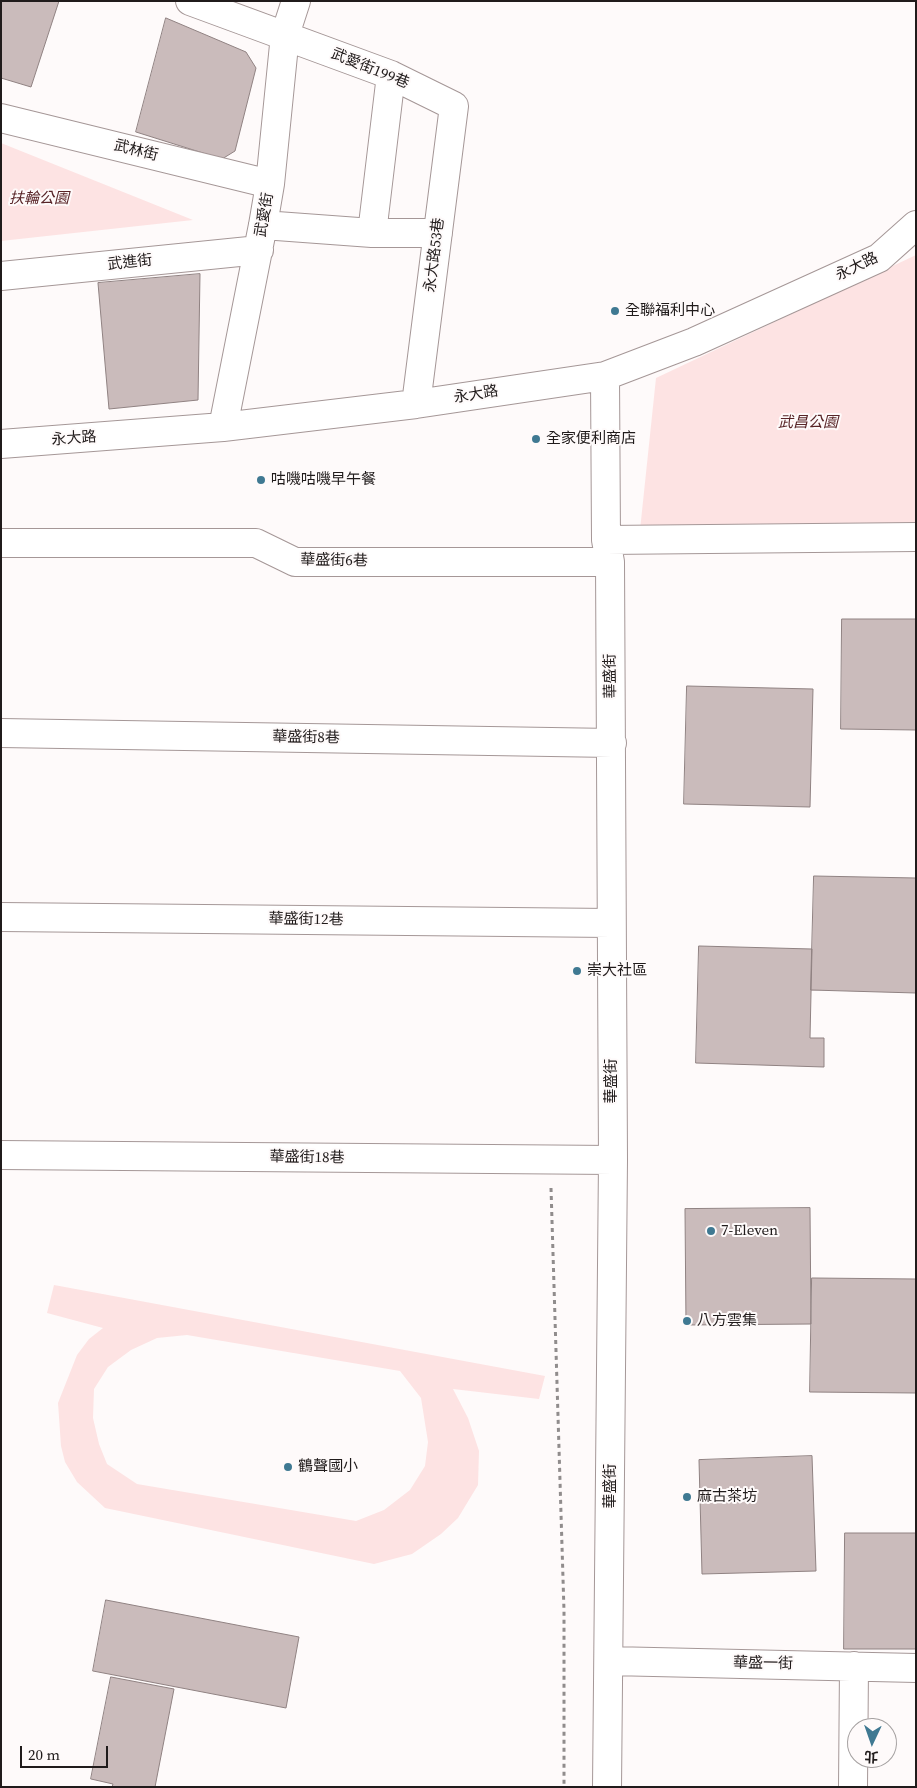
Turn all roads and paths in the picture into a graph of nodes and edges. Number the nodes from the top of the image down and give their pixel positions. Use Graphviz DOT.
graph roads {
  1 [pos="190,1"];
  2 [pos="296,1"];
  3 [pos="285,35"];
  4 [pos="392,75"];
  5 [pos="454,106"];
  6 [pos="1,118"];
  7 [pos="270,184"];
  8 [pos="916,225"];
  9 [pos="372,233"];
  10 [pos="438,233"];
  11 [pos="261,238"];
  12 [pos="1,276"];
  13 [pos="605,376"];
  14 [pos="416,404"];
  15 [pos="223,427"];
  16 [pos="1,444"];
  17 [pos="916,538"];
  18 [pos="1,543"];
  19 [pos="608,551"];
  20 [pos="1,733"];
  21 [pos="612,743"];
  22 [pos="1,917"];
  23 [pos="611,923"];
  24 [pos="1,1155"];
  25 [pos="550,1160"];
  26 [pos="613,1160"];
  27 [pos="610,1661"];
  28 [pos="854,1666"];
  29 [pos="916,1668"];
  30 [pos="564,1787"];
  31 [pos="608,1787"];
  32 [pos="853,1787"];
  1 -- 3 [label="street, 武愛街199巷"];
  2 -- 3 [label="street, 武愛街"];
  3 -- 4 [label="street, 武愛街199巷"];
  3 -- 7 [label="street, 武愛街"];
  4 -- 5 [label="street, 武愛街199巷"];
  4 -- 9 [label="street"];
  5 -- 10 [label="street, 永大路53巷"];
  6 -- 7 [label="street, 武林街"];
  7 -- 11 [label="street, 武愛街"];
  8 -- 13 [label="street, 永大路"];
  9 -- 10 [label="street, 武進街"];
  9 -- 11 [label="street, 武進街"];
  10 -- 14 [label="street, 永大路53巷"];
  11 -- 12 [label="street, 武進街"];
  11 -- 15 [label="street, 武愛街"];
  13 -- 14 [label="street, 永大路"];
  13 -- 19 [label="street, 華盛街"];
  14 -- 15 [label="street, 永大路"];
  15 -- 16 [label="street, 永大路"];
  17 -- 19 [label="street, 華盛街6巷"];
  18 -- 19 [label="street, 華盛街6巷"];
  19 -- 21 [label="street, 華盛街"];
  20 -- 21 [label="street, 華盛街8巷"];
  21 -- 23 [label="street, 華盛街"];
  22 -- 23 [label="street, 華盛街12巷"];
  23 -- 26 [label="street, 華盛街"];
  24 -- 25 [label="street, 華盛街18巷"];
  25 -- 26 [label="street, 華盛街18巷"];
  25 -- 30 [label="path"];
  26 -- 27 [label="street, 華盛街"];
  27 -- 28 [label="street, 華盛一街"];
  27 -- 31 [label="street, 華盛街"];
  28 -- 29 [label="street, 華盛一街"];
  28 -- 32 [label="street"];
}
